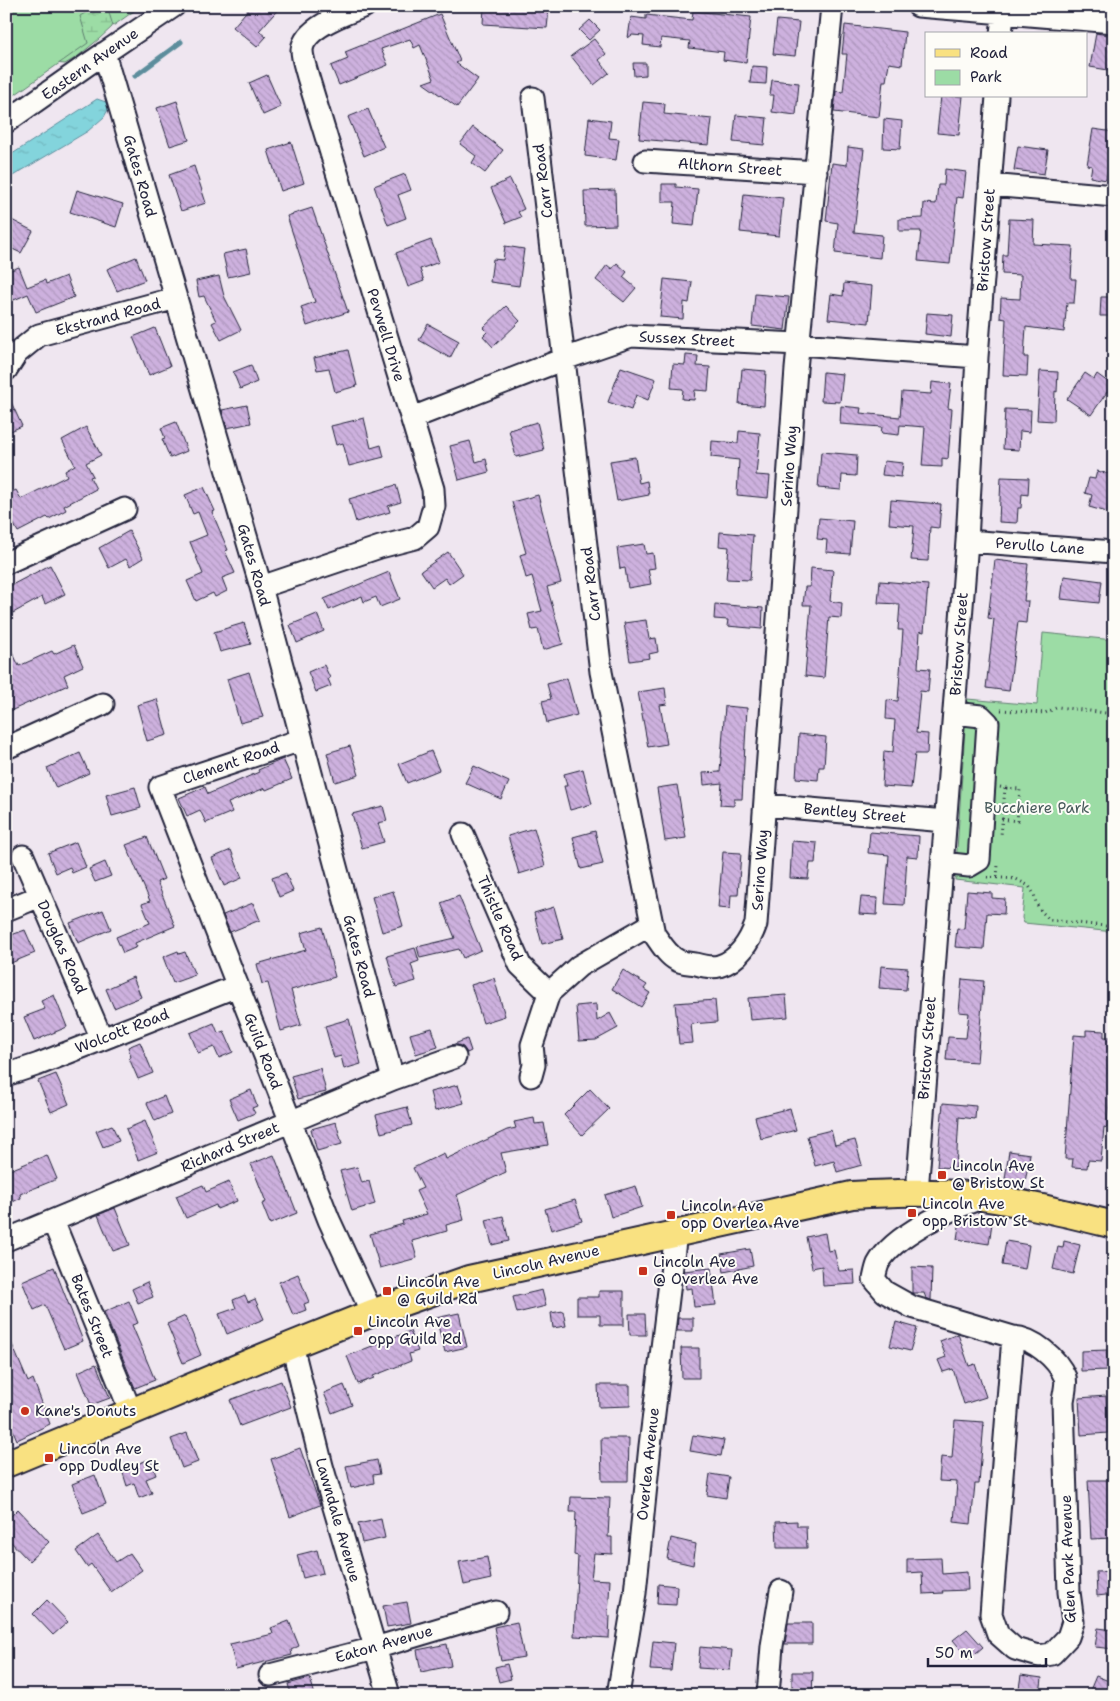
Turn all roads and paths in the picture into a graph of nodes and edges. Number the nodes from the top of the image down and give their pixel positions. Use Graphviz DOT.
graph roads {
  1 [pos="174,6"];
  2 [pos="365,6"];
  3 [pos="832,6"];
  4 [pos="918,6"];
  5 [pos="1003,18"];
  6 [pos="1114,22"];
  7 [pos="104,53"];
  8 [pos="533,98"];
  9 [pos="997,98"];
  10 [pos="6,122"];
  11 [pos="645,161"];
  12 [pos="816,172"];
  13 [pos="990,186"];
  14 [pos="1114,196"];
  15 [pos="176,298"];
  16 [pos="798,344"];
  17 [pos="977,357"];
  18 [pos="564,359"];
  19 [pos="6,370"];
  20 [pos="412,418"];
  21 [pos="125,509"];
  22 [pos="967,541"];
  23 [pos="1114,552"];
  24 [pos="6,562"];
  25 [pos="261,587"];
  26 [pos="103,704"];
  27 [pos="996,710"];
  28 [pos="954,713"];
  29 [pos="1114,714"];
  30 [pos="301,740"];
  31 [pos="6,748"];
  32 [pos="160,787"];
  33 [pos="1005,788"];
  34 [pos="765,804"];
  35 [pos="1002,819"];
  36 [pos="945,821"];
  37 [pos="462,834"];
  38 [pos="23,856"];
  39 [pos="942,863"];
  40 [pos="978,876"];
  41 [pos="40,896"];
  42 [pos="6,910"];
  43 [pos="652,924"];
  44 [pos="1114,926"];
  45 [pos="755,927"];
  46 [pos="238,986"];
  47 [pos="549,993"];
  48 [pos="102,1039"];
  49 [pos="455,1057"];
  50 [pos="6,1075"];
  51 [pos="531,1076"];
  52 [pos="393,1080"];
  53 [pos="291,1122"];
  54 [pos="917,1192"];
  55 [pos="981,1198"];
  56 [pos="53,1221"];
  57 [pos="1114,1225"];
  58 [pos="676,1233"];
  59 [pos="6,1240"];
  60 [pos="372,1313"];
  61 [pos="1013,1337"];
  62 [pos="292,1344"];
  63 [pos="131,1412"];
  64 [pos="6,1464"];
  65 [pos="781,1591"];
  66 [pos="496,1612"];
  67 [pos="375,1648"];
  68 [pos="270,1675"];
  69 [pos="389,1695"];
  70 [pos="618,1695"];
  71 [pos="768,1695"];
  1 -- 7 [label="street, Eastern Avenue"];
  2 -- 20 [label="street, Pevwell Drive"];
  3 -- 12 [label="street, Serino Way"];
  4 -- 5 [label="street"];
  5 -- 6 [label="street"];
  7 -- 10 [label="street, Eastern Avenue"];
  7 -- 15 [label="street, Gates Road"];
  8 -- 18 [label="street, Carr Road"];
  9 -- 13 [label="street, Bristow Street"];
  11 -- 12 [label="street, Althorn Street"];
  12 -- 16 [label="street, Serino Way"];
  13 -- 14 [label="street"];
  13 -- 17 [label="street, Bristow Street"];
  15 -- 19 [label="street, Ekstrand Road"];
  15 -- 25 [label="street, Gates Road"];
  16 -- 17 [label="street, Sussex Street"];
  16 -- 18 [label="street, Sussex Street"];
  16 -- 34 [label="street, Serino Way"];
  17 -- 22 [label="street, Bristow Street"];
  18 -- 20 [label="street, Sussex Street"];
  18 -- 43 [label="street, Carr Road"];
  20 -- 25 [label="street, Pevwell Drive"];
  21 -- 24 [label="street"];
  22 -- 23 [label="street, Perullo Lane"];
  22 -- 28 [label="street, Bristow Street"];
  25 -- 30 [label="street, Gates Road"];
  26 -- 31 [label="street"];
  27 -- 29 [label="path"];
  28 -- 36 [label="street, Bristow Street"];
  28 -- 39 [label="street"];
  30 -- 32 [label="street, Clement Road"];
  30 -- 52 [label="street, Gates Road"];
  32 -- 46 [label="street, Guild Road"];
  33 -- 35 [label="path"];
  34 -- 36 [label="street, Bentley Street"];
  34 -- 45 [label="street, Serino Way"];
  36 -- 39 [label="street, Bristow Street"];
  37 -- 47 [label="street, Thistle Road"];
  38 -- 41 [label="street, Douglas Road"];
  39 -- 54 [label="street, Bristow Street"];
  40 -- 44 [label="path"];
  41 -- 42 [label="street"];
  41 -- 48 [label="street, Douglas Road"];
  43 -- 45 [label="street, Carr Road"];
  43 -- 47 [label="street"];
  46 -- 48 [label="street, Wolcott Road"];
  46 -- 53 [label="street, Guild Road"];
  47 -- 51 [label="street"];
  48 -- 50 [label="street, Wolcott Road"];
  49 -- 52 [label="street, Richard Street"];
  52 -- 53 [label="street, Richard Street"];
  53 -- 56 [label="street, Richard Street"];
  53 -- 60 [label="street, Guild Road"];
  54 -- 55 [label="main road, Lincoln Avenue"];
  54 -- 58 [label="main road, Lincoln Avenue"];
  55 -- 57 [label="main road, Lincoln Avenue"];
  55 -- 61 [label="street, Glen Park Avenue"];
  56 -- 59 [label="street, Richard Street"];
  56 -- 63 [label="street, Bates Street"];
  58 -- 60 [label="main road, Lincoln Avenue"];
  58 -- 70 [label="street, Overlea Avenue"];
  60 -- 62 [label="main road, Lincoln Avenue"];
  61 -- 61 [label="street, Glen Park Avenue"];
  62 -- 63 [label="main road, Lincoln Avenue"];
  62 -- 67 [label="street, Lawndale Avenue"];
  63 -- 64 [label="main road, Lincoln Avenue"];
  65 -- 71 [label="street"];
  66 -- 67 [label="street, Eaton Avenue"];
  67 -- 68 [label="street, Eaton Avenue"];
  67 -- 69 [label="street, Lawndale Avenue"];
}
